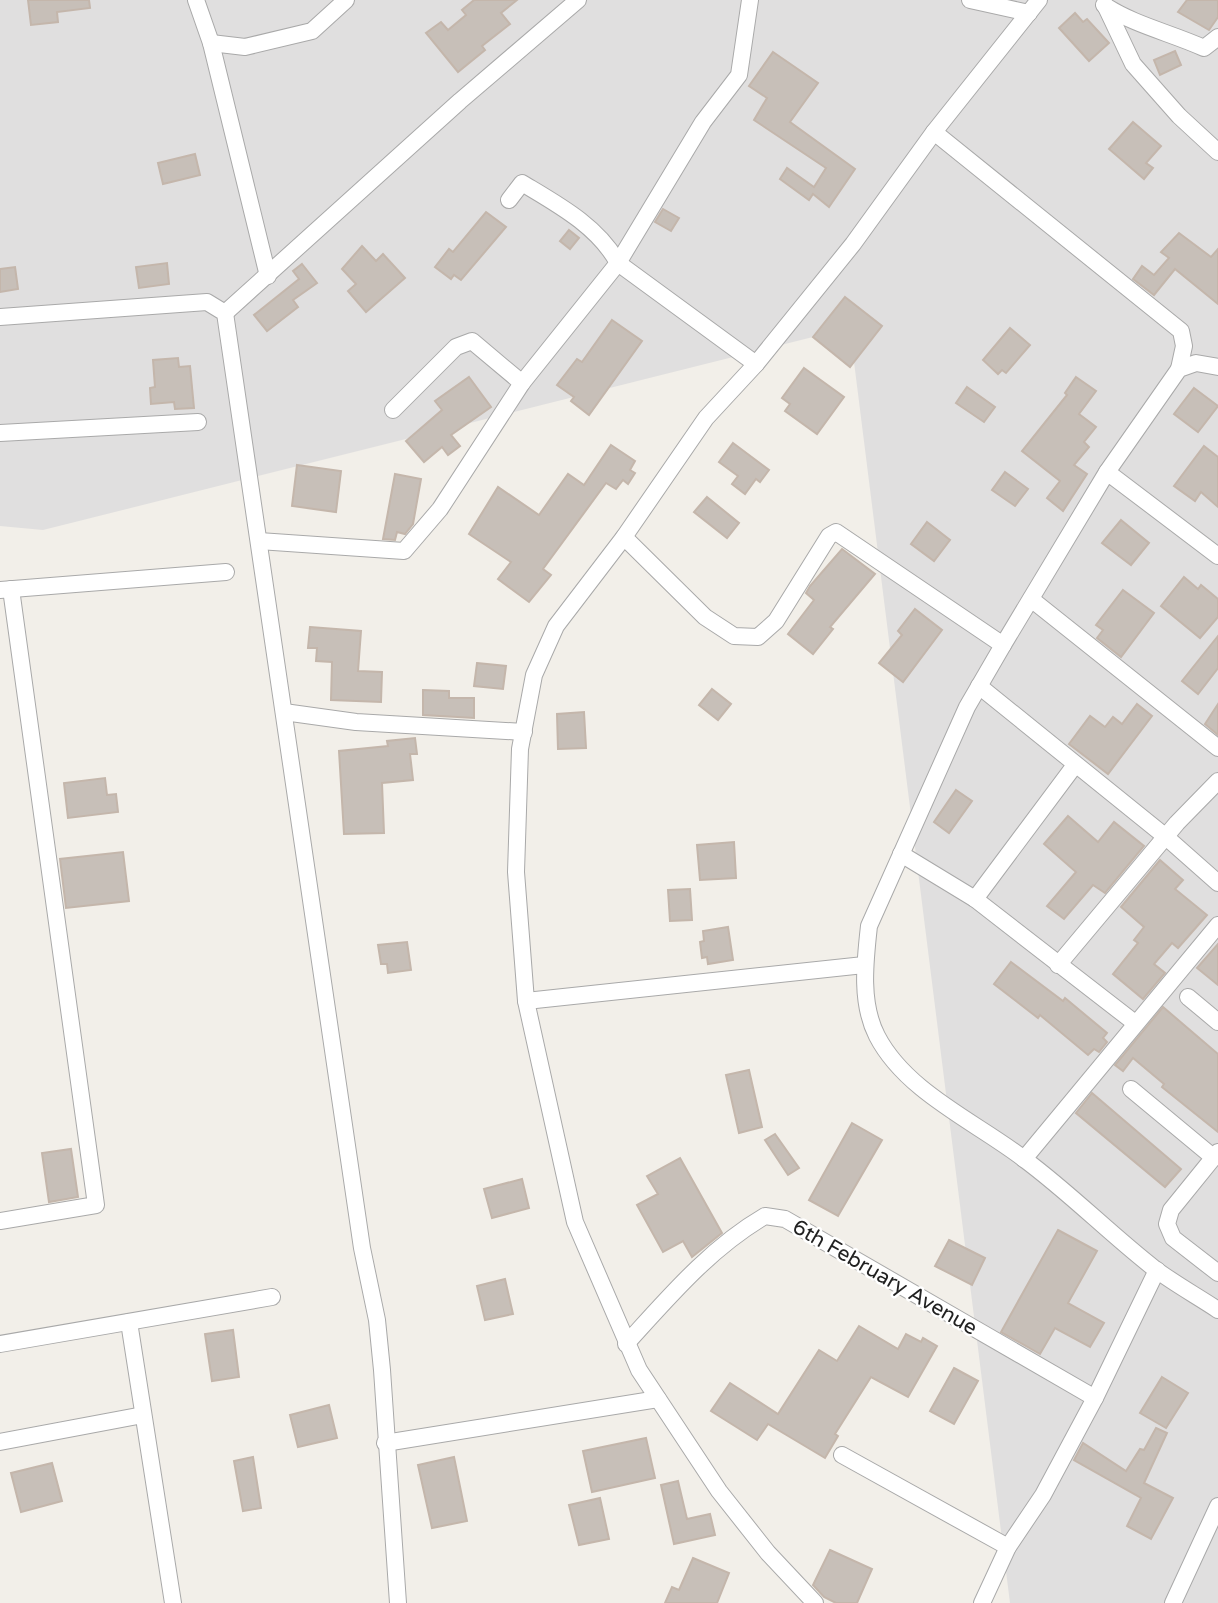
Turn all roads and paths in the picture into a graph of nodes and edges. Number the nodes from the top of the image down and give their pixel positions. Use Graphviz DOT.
graph roads {
  1 [pos="197,0"];
  2 [pos="346,0"];
  3 [pos="578,0"];
  4 [pos="750,0"];
  5 [pos="970,0"];
  6 [pos="1101,3"];
  7 [pos="1034,6"];
  8 [pos="1218,37"];
  9 [pos="211,43"];
  10 [pos="934,132"];
  11 [pos="1218,152"];
  12 [pos="509,200"];
  13 [pos="618,263"];
  14 [pos="268,276"];
  15 [pos="225,313"];
  16 [pos="0,317"];
  17 [pos="756,364"];
  18 [pos="1218,367"];
  19 [pos="1179,369"];
  20 [pos="522,383"];
  21 [pos="393,410"];
  22 [pos="198,422"];
  23 [pos="0,433"];
  24 [pos="1107,472"];
  25 [pos="624,537"];
  26 [pos="259,541"];
  27 [pos="1218,556"];
  28 [pos="226,572"];
  29 [pos="6,589"];
  30 [pos="1031,598"];
  31 [pos="1003,645"];
  32 [pos="979,686"];
  33 [pos="284,712"];
  34 [pos="524,732"];
  35 [pos="1218,748"];
  36 [pos="1076,765"];
  37 [pos="1218,781"];
  38 [pos="1166,837"];
  39 [pos="901,853"];
  40 [pos="1218,883"];
  41 [pos="975,899"];
  42 [pos="1218,925"];
  43 [pos="864,965"];
  44 [pos="1058,965"];
  45 [pos="1188,997"];
  46 [pos="526,1001"];
  47 [pos="1218,1022"];
  48 [pos="1135,1023"];
  49 [pos="1130,1088"];
  50 [pos="1216,1154"];
  51 [pos="1024,1159"];
  52 [pos="0,1221"];
  53 [pos="1157,1270"];
  54 [pos="1218,1273"];
  55 [pos="272,1297"];
  56 [pos="1218,1310"];
  57 [pos="129,1322"];
  58 [pos="0,1344"];
  59 [pos="626,1345"];
  60 [pos="1095,1398"];
  61 [pos="658,1399"];
  62 [pos="143,1415"];
  63 [pos="0,1443"];
  64 [pos="385,1443"];
  65 [pos="842,1455"];
  66 [pos="1218,1506"];
  67 [pos="1008,1547"];
  68 [pos="173,1603"];
  69 [pos="398,1603"];
  70 [pos="815,1603"];
  71 [pos="982,1603"];
  72 [pos="1173,1603"];
  1 -- 9 [label="street"];
  2 -- 9 [label="street"];
  3 -- 14 [label="street"];
  4 -- 13 [label="street"];
  5 -- 7 [label="street"];
  6 -- 8 [label="street"];
  6 -- 11 [label="street"];
  7 -- 10 [label="street"];
  9 -- 14 [label="street"];
  10 -- 17 [label="street"];
  10 -- 19 [label="street"];
  12 -- 13 [label="street"];
  13 -- 17 [label="street"];
  13 -- 20 [label="street"];
  14 -- 15 [label="street"];
  15 -- 16 [label="street"];
  15 -- 26 [label="street"];
  17 -- 25 [label="street"];
  18 -- 19 [label="street"];
  19 -- 24 [label="street"];
  20 -- 21 [label="street"];
  20 -- 26 [label="street"];
  22 -- 23 [label="street"];
  24 -- 27 [label="street"];
  24 -- 30 [label="street"];
  25 -- 31 [label="street"];
  25 -- 34 [label="street"];
  26 -- 33 [label="street"];
  28 -- 29 [label="street"];
  29 -- 52 [label="street"];
  30 -- 31 [label="street"];
  30 -- 35 [label="street"];
  31 -- 32 [label="street"];
  32 -- 36 [label="street"];
  32 -- 39 [label="street"];
  33 -- 34 [label="street"];
  33 -- 64 [label="street"];
  34 -- 46 [label="street"];
  36 -- 38 [label="street"];
  36 -- 41 [label="street"];
  37 -- 38 [label="street"];
  38 -- 40 [label="street"];
  38 -- 44 [label="street"];
  39 -- 41 [label="street"];
  39 -- 43 [label="street"];
  41 -- 44 [label="street"];
  42 -- 48 [label="street"];
  43 -- 46 [label="street"];
  43 -- 51 [label="street"];
  44 -- 48 [label="street"];
  45 -- 47 [label="street"];
  46 -- 59 [label="street"];
  48 -- 51 [label="street"];
  49 -- 50 [label="street"];
  50 -- 54 [label="street"];
  51 -- 53 [label="street"];
  53 -- 56 [label="street"];
  53 -- 60 [label="street"];
  55 -- 57 [label="street"];
  57 -- 58 [label="street"];
  57 -- 62 [label="street"];
  59 -- 60 [label="street, 6th February Avenue"];
  59 -- 61 [label="street"];
  60 -- 67 [label="street"];
  61 -- 64 [label="street"];
  61 -- 70 [label="street"];
  62 -- 63 [label="street"];
  62 -- 68 [label="street"];
  64 -- 69 [label="street"];
  65 -- 67 [label="street"];
  66 -- 72 [label="street"];
  67 -- 71 [label="street"];
}
